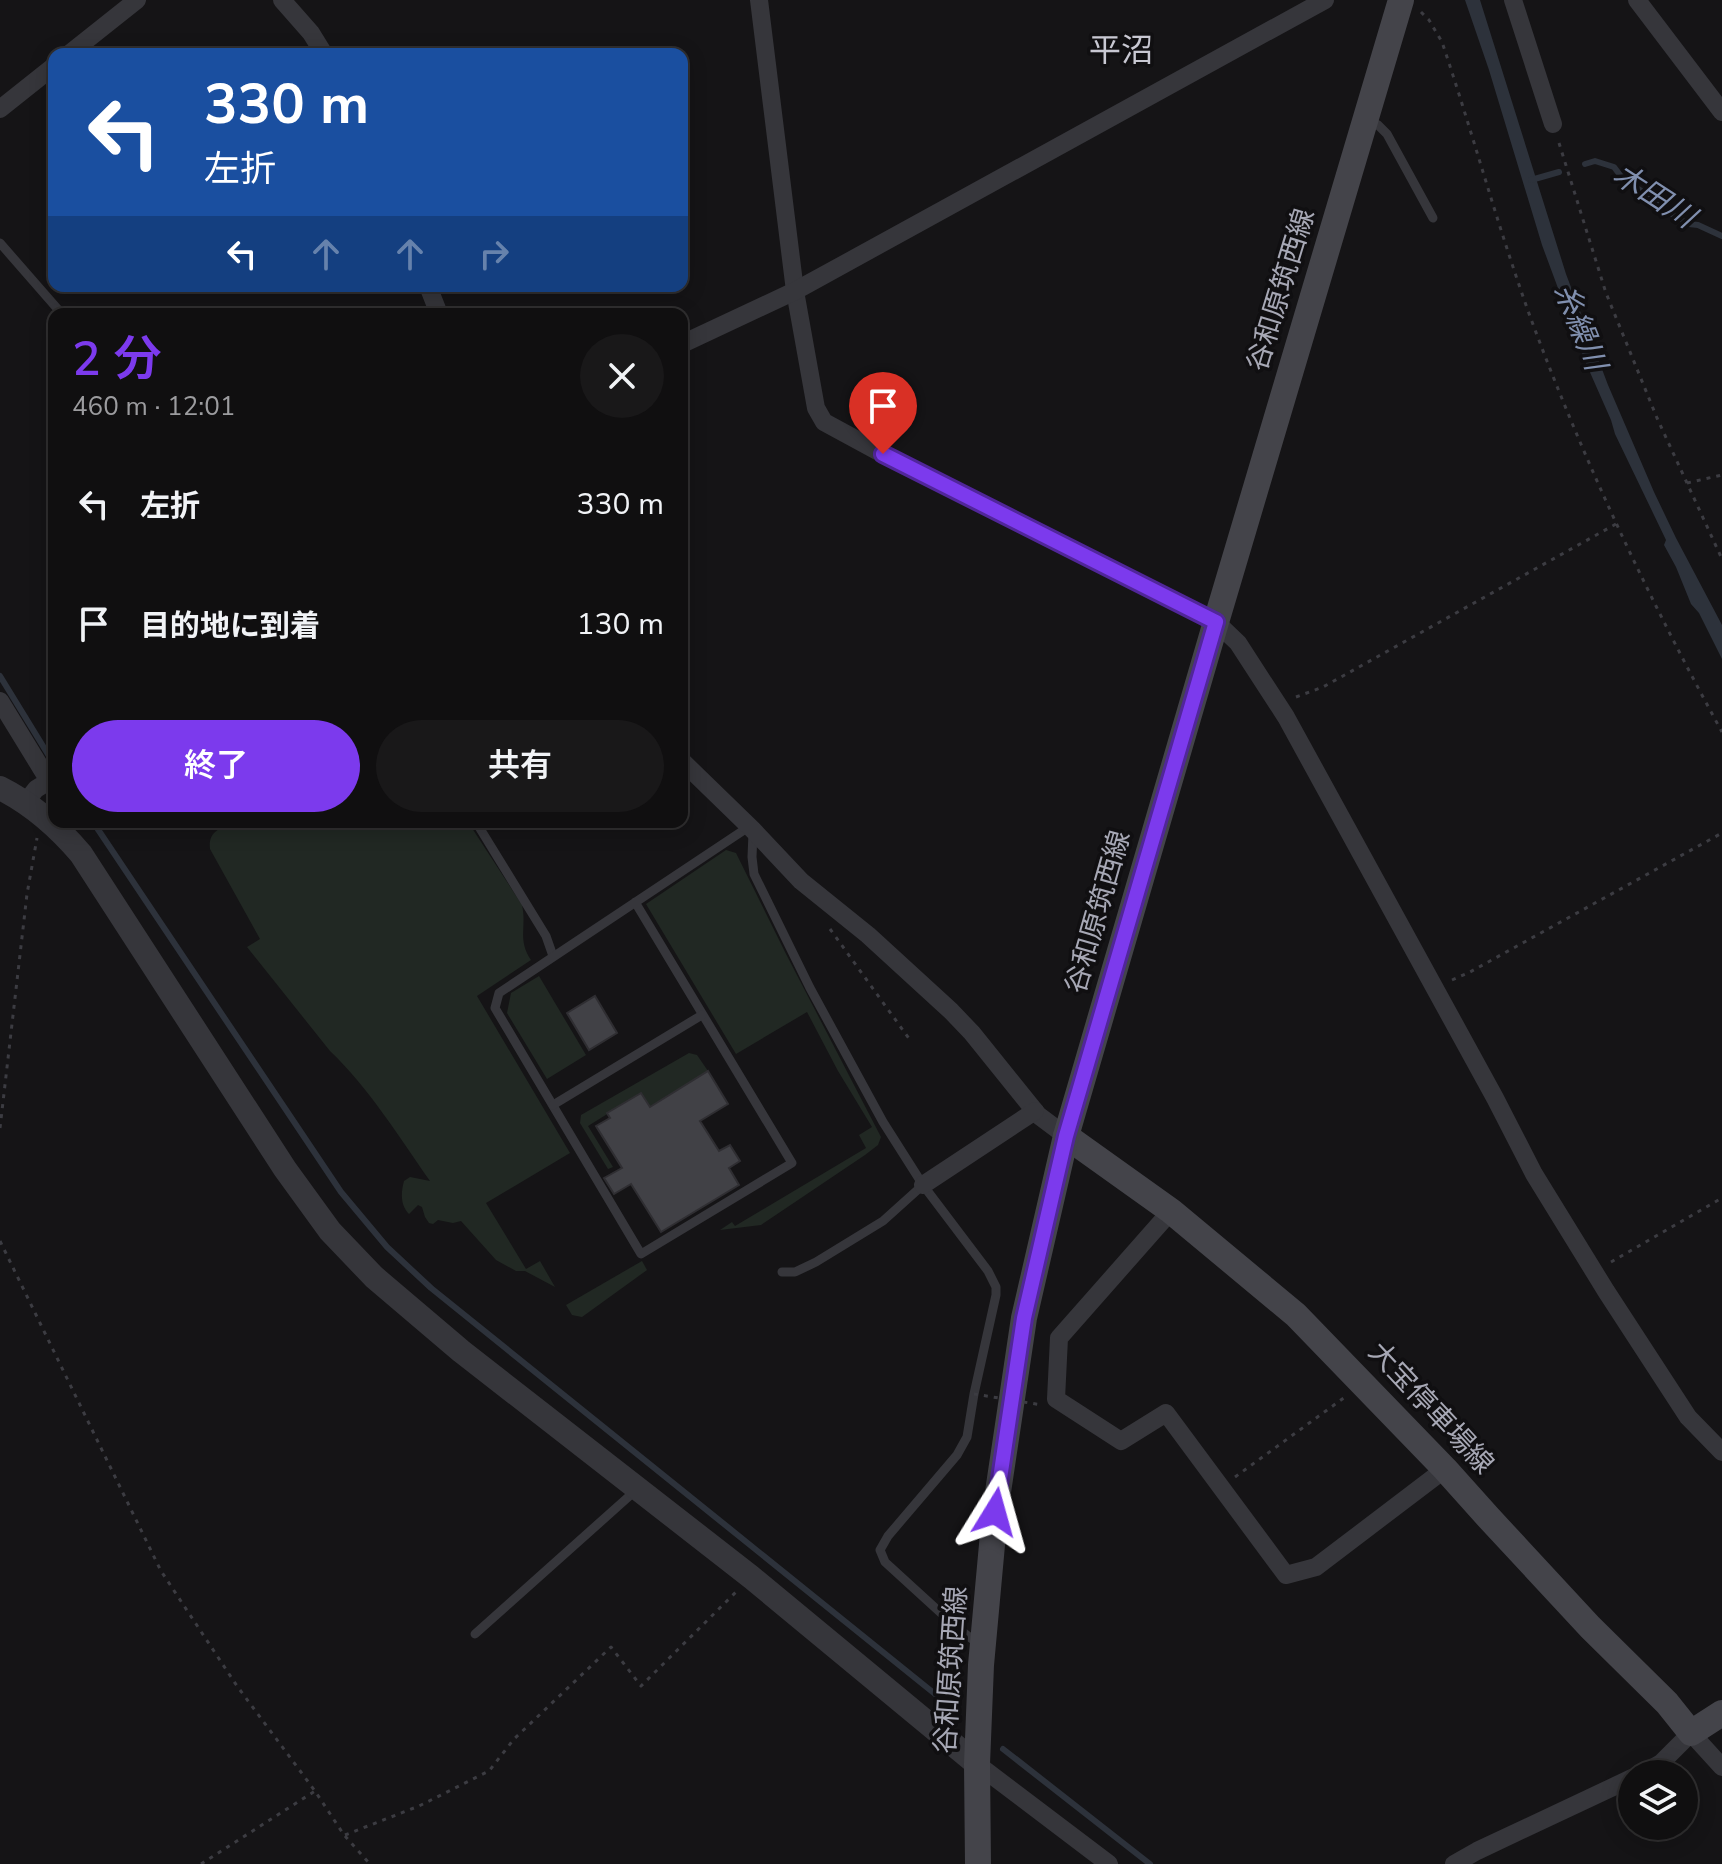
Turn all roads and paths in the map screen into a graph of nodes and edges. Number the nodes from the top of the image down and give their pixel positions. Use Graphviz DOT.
graph roads {
  1 [pos="137,0"];
  2 [pos="282,0"];
  3 [pos="759,0"];
  4 [pos="1325,0"];
  5 [pos="1513,0"];
  6 [pos="1637,0"];
  7 [pos="1401,1"];
  8 [pos="77,48"];
  9 [pos="320,48"];
  10 [pos="48,71"];
  11 [pos="0,109"];
  12 [pos="1722,112"];
  13 [pos="1366,118"];
  14 [pos="1553,124"];
  15 [pos="1433,218"];
  16 [pos="0,243"];
  17 [pos="795,291"];
  18 [pos="57,308"];
  19 [pos="688,341"];
  20 [pos="1722,475"];
  21 [pos="1686,483"];
  22 [pos="1616,524"];
  23 [pos="1722,559"];
  24 [pos="1216,622"];
  25 [pos="0,701"];
  26 [pos="1279,706"];
  27 [pos="1722,732"];
  28 [pos="688,767"];
  29 [pos="48,773"];
  30 [pos="48,782"];
  31 [pos="0,788"];
  32 [pos="33,808"];
  33 [pos="48,822"];
  34 [pos="55,828"];
  35 [pos="480,828"];
  36 [pos="751,828"];
  37 [pos="1722,833"];
  38 [pos="635,902"];
  39 [pos="830,928"];
  40 [pos="553,956"];
  41 [pos="1433,988"];
  42 [pos="702,1015"];
  43 [pos="910,1040"];
  44 [pos="553,1105"];
  45 [pos="1035,1111"];
  46 [pos="0,1128"];
  47 [pos="1066,1136"];
  48 [pos="923,1185"];
  49 [pos="1722,1198"];
  50 [pos="1171,1211"];
  51 [pos="0,1241"];
  52 [pos="1594,1271"];
  53 [pos="782,1272"];
  54 [pos="1364,1383"];
  55 [pos="974,1394"];
  56 [pos="1042,1405"];
  57 [pos="1722,1452"];
  58 [pos="1445,1469"];
  59 [pos="1222,1486"];
  60 [pos="638,1489"];
  61 [pos="751,1577"];
  62 [pos="475,1634"];
  63 [pos="983,1647"];
  64 [pos="1722,1713"];
  65 [pos="1691,1733"];
  66 [pos="1664,1760"];
  67 [pos="977,1764"];
  68 [pos="1722,1767"];
  69 [pos="1618,1785"];
  70 [pos="315,1791"];
  71 [pos="344,1835"];
  72 [pos="201,1864"];
  73 [pos="370,1864"];
  74 [pos="978,1864"];
  75 [pos="1109,1864"];
  76 [pos="1454,1864"];
  1 -- 8 [label="street"];
  2 -- 9 [label="street"];
  3 -- 17 [label="street"];
  4 -- 17 [label="street"];
  5 -- 14 [label="street"];
  6 -- 12 [label="street"];
  7 -- 13 [label="main road, 谷和原筑西線"];
  7 -- 22 [label="path"];
  10 -- 11 [label="street"];
  13 -- 15 [label="lane"];
  13 -- 24 [label="main road, 谷和原筑西線"];
  14 -- 21 [label="path"];
  16 -- 18 [label="lane"];
  17 -- 19 [label="street"];
  17 -- 24 [label="street"];
  20 -- 21 [label="path"];
  21 -- 23 [label="path"];
  22 -- 26 [label="path"];
  22 -- 27 [label="path"];
  24 -- 26 [label="street"];
  24 -- 47 [label="main road, 谷和原筑西線"];
  25 -- 29 [label="street"];
  26 -- 41 [label="street"];
  28 -- 36 [label="street"];
  30 -- 32 [label="street"];
  31 -- 32 [label="street"];
  32 -- 33 [label="street"];
  32 -- 46 [label="path"];
  34 -- 60 [label="street"];
  35 -- 40 [label="lane"];
  36 -- 38 [label="lane"];
  36 -- 45 [label="street"];
  36 -- 48 [label="lane"];
  37 -- 41 [label="path"];
  38 -- 40 [label="lane"];
  38 -- 42 [label="lane"];
  39 -- 43 [label="path"];
  40 -- 44 [label="lane"];
  41 -- 52 [label="street"];
  42 -- 44 [label="lane"];
  42 -- 44 [label="lane"];
  45 -- 47 [label="street"];
  45 -- 48 [label="street"];
  47 -- 50 [label="main road, 大宝停車場線"];
  47 -- 63 [label="main road, 谷和原筑西線"];
  48 -- 53 [label="lane"];
  48 -- 55 [label="lane"];
  49 -- 52 [label="path"];
  50 -- 54 [label="main road, 大宝停車場線"];
  50 -- 59 [label="street"];
  51 -- 70 [label="path"];
  52 -- 57 [label="street"];
  54 -- 58 [label="main road, 大宝停車場線"];
  54 -- 59 [label="path"];
  55 -- 56 [label="path, bridge"];
  55 -- 63 [label="lane"];
  58 -- 59 [label="street"];
  58 -- 65 [label="main road, 大宝停車場線"];
  60 -- 61 [label="street"];
  60 -- 62 [label="lane"];
  61 -- 67 [label="street"];
  61 -- 71 [label="path"];
  63 -- 67 [label="main road, 谷和原筑西線"];
  64 -- 65 [label="main road"];
  65 -- 66 [label="street"];
  65 -- 68 [label="street"];
  67 -- 74 [label="main road, 谷和原筑西線"];
  67 -- 75 [label="street"];
  69 -- 76 [label="street"];
  70 -- 71 [label="path"];
  70 -- 72 [label="path"];
  71 -- 73 [label="path"];
}
